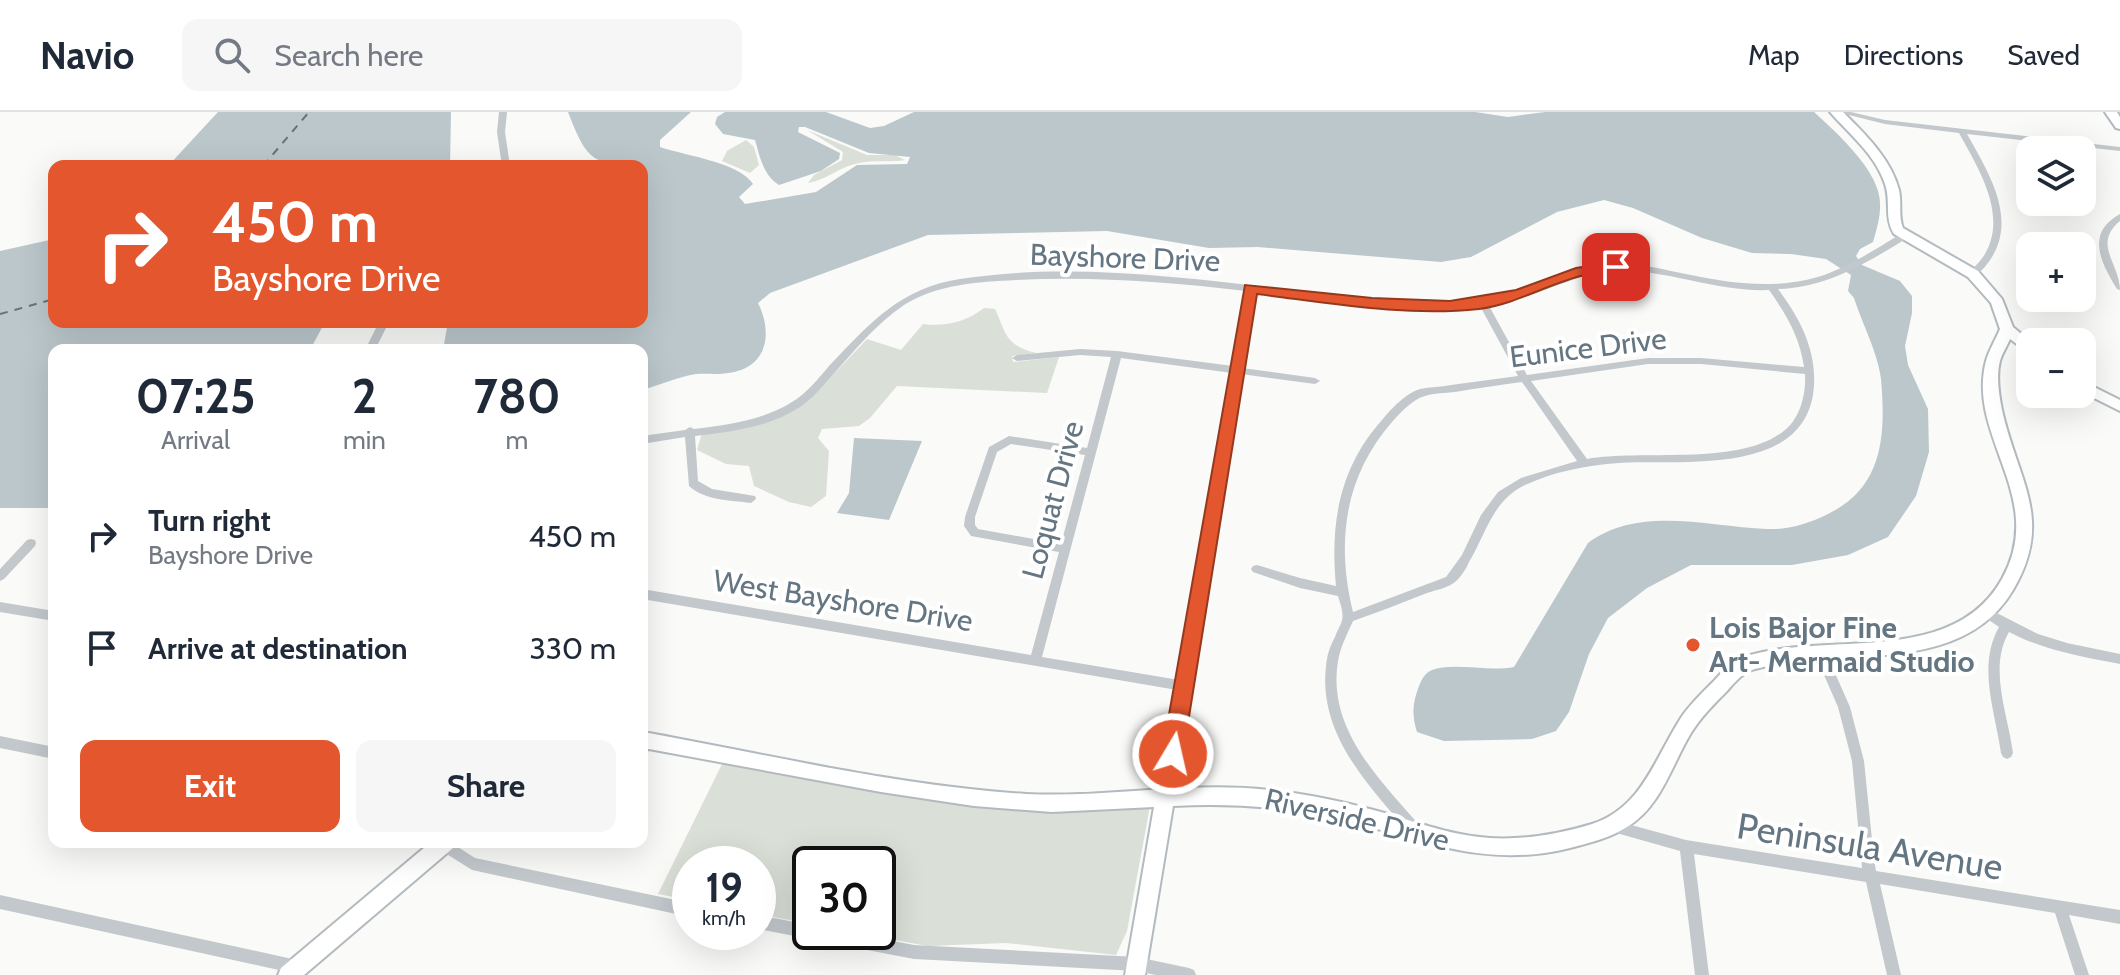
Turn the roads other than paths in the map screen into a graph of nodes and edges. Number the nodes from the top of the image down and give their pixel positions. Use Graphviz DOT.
graph roads {
  1 [pos="503,112"];
  2 [pos="1838,112"];
  3 [pos="2111,112"];
  4 [pos="1871,120"];
  5 [pos="2120,126"];
  6 [pos="1851,127"];
  7 [pos="1962,131"];
  8 [pos="2120,149"];
  9 [pos="505,160"];
  10 [pos="2120,217"];
  11 [pos="1904,236"];
  12 [pos="1973,274"];
  13 [pos="2120,287"];
  14 [pos="1251,288"];
  15 [pos="1772,288"];
  16 [pos="1483,303"];
  17 [pos="2007,329"];
  18 [pos="2016,337"];
  19 [pos="1117,354"];
  20 [pos="1017,358"];
  21 [pos="1235,369"];
  22 [pos="1810,371"];
  23 [pos="1315,381"];
  24 [pos="1526,381"];
  25 [pos="2096,393"];
  26 [pos="2120,406"];
  27 [pos="690,431"];
  28 [pos="648,439"];
  29 [pos="1091,452"];
  30 [pos="1585,464"];
  31 [pos="751,499"];
  32 [pos="31,543"];
  33 [pos="1066,549"];
  34 [pos="1257,569"];
  35 [pos="0,576"];
  36 [pos="1340,592"];
  37 [pos="648,595"];
  38 [pos="0,607"];
  39 [pos="1987,613"];
  40 [pos="48,615"];
  41 [pos="1349,618"];
  42 [pos="2006,626"];
  43 [pos="1819,650"];
  44 [pos="2118,657"];
  45 [pos="1036,659"];
  46 [pos="1184,686"];
  47 [pos="648,741"];
  48 [pos="0,742"];
  49 [pos="48,752"];
  50 [pos="2007,753"];
  51 [pos="1165,800"];
  52 [pos="1613,826"];
  53 [pos="1417,831"];
  54 [pos="1686,846"];
  55 [pos="436,848"];
  56 [pos="449,848"];
  57 [pos="1871,876"];
  58 [pos="0,902"];
  59 [pos="672,906"];
  60 [pos="2060,908"];
  61 [pos="2120,917"];
  62 [pos="776,925"];
  63 [pos="1136,970"];
  64 [pos="292,971"];
  65 [pos="1189,975"];
  66 [pos="1702,975"];
  67 [pos="1894,975"];
  68 [pos="2082,975"];
  1 -- 9 [label="street"];
  2 -- 4 [label="street"];
  2 -- 6 [label="street"];
  3 -- 5 [label="street"];
  4 -- 6 [label="street"];
  4 -- 7 [label="street"];
  6 -- 11 [label="street"];
  7 -- 8 [label="street"];
  7 -- 12 [label="street"];
  10 -- 13 [label="street"];
  11 -- 12 [label="street"];
  11 -- 15 [label="street, Bayshore Drive"];
  12 -- 17 [label="street"];
  14 -- 16 [label="street, Bayshore Drive"];
  14 -- 21 [label="street"];
  14 -- 27 [label="street, Bayshore Drive"];
  15 -- 16 [label="street, Bayshore Drive"];
  15 -- 22 [label="street"];
  16 -- 24 [label="street"];
  17 -- 18 [label="street"];
  17 -- 39 [label="street, Riverside Drive"];
  19 -- 20 [label="street"];
  19 -- 21 [label="street"];
  19 -- 29 [label="street, Loquat Drive"];
  21 -- 23 [label="street"];
  21 -- 46 [label="street"];
  22 -- 24 [label="street, Eunice Drive"];
  22 -- 30 [label="street"];
  24 -- 30 [label="street"];
  24 -- 36 [label="street, Eunice Drive"];
  25 -- 26 [label="street"];
  27 -- 28 [label="street, Bayshore Drive"];
  27 -- 31 [label="street"];
  29 -- 33 [label="street, Loquat Drive"];
  29 -- 33 [label="street"];
  30 -- 41 [label="street"];
  32 -- 35 [label="street"];
  33 -- 45 [label="street, Loquat Drive"];
  34 -- 36 [label="street"];
  36 -- 41 [label="street"];
  37 -- 45 [label="street, West Bayshore Drive"];
  38 -- 40 [label="street"];
  39 -- 42 [label="street"];
  39 -- 43 [label="street, Riverside Drive"];
  41 -- 53 [label="street"];
  42 -- 44 [label="street"];
  42 -- 50 [label="street"];
  43 -- 52 [label="street, Riverside Drive"];
  43 -- 57 [label="street"];
  45 -- 46 [label="street, West Bayshore Drive"];
  46 -- 51 [label="street"];
  47 -- 51 [label="street, Riverside Drive"];
  48 -- 49 [label="street"];
  51 -- 53 [label="street, Riverside Drive"];
  51 -- 63 [label="street"];
  52 -- 53 [label="street, Riverside Drive"];
  52 -- 54 [label="street, Peninsula Avenue"];
  54 -- 57 [label="street, Peninsula Avenue"];
  54 -- 66 [label="street"];
  55 -- 64 [label="street"];
  56 -- 59 [label="street"];
  57 -- 60 [label="street, Peninsula Avenue"];
  57 -- 67 [label="street"];
  58 -- 64 [label="street"];
  60 -- 61 [label="street, Peninsula Avenue"];
  60 -- 68 [label="street"];
  62 -- 63 [label="street"];
  63 -- 65 [label="street"];
}
